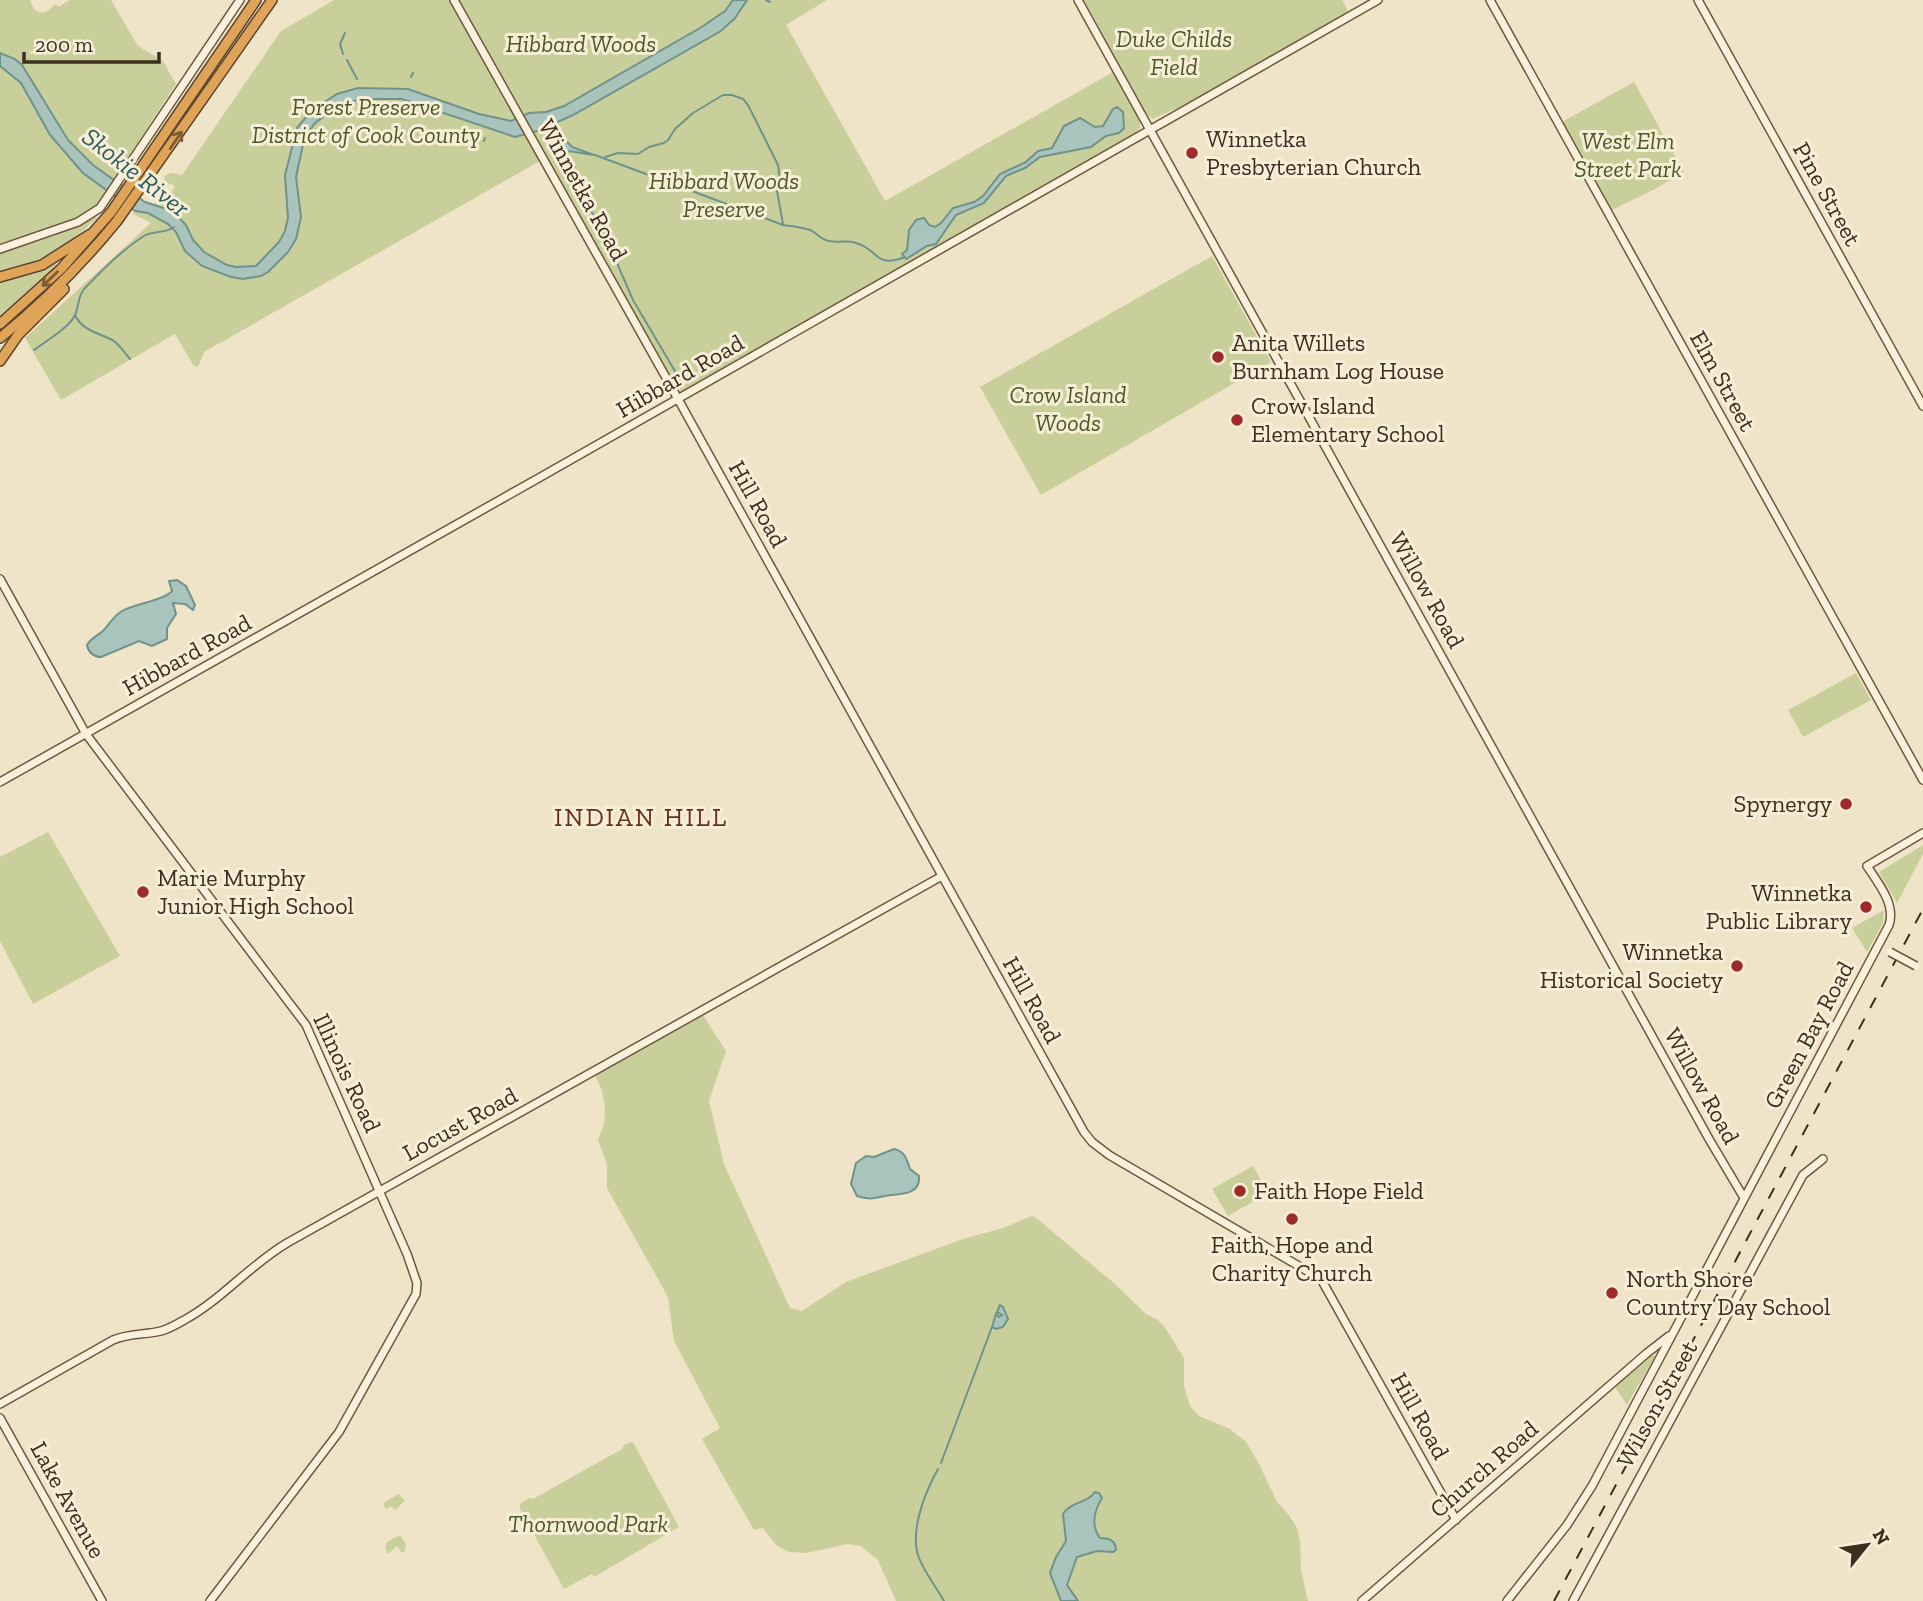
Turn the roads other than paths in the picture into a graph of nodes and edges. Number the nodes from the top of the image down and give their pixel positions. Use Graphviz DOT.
graph roads {
  1 [pos="240,0"];
  2 [pos="257,0"];
  3 [pos="272,0"];
  4 [pos="454,0"];
  5 [pos="1078,0"];
  6 [pos="1378,0"];
  7 [pos="1490,0"];
  8 [pos="1698,0"];
  9 [pos="1150,130"];
  10 [pos="96,230"];
  11 [pos="0,249"];
  12 [pos="89,255"];
  13 [pos="0,277"];
  14 [pos="0,324"];
  15 [pos="0,338"];
  16 [pos="0,361"];
  17 [pos="678,399"];
  18 [pos="1923,406"];
  19 [pos="0,579"];
  20 [pos="86,734"];
  21 [pos="1923,780"];
  22 [pos="0,782"];
  23 [pos="1923,833"];
  24 [pos="942,876"];
  25 [pos="1879,946"];
  26 [pos="1919,968"];
  27 [pos="1823,1158"];
  28 [pos="379,1191"];
  29 [pos="1744,1198"];
  30 [pos="1672,1334"];
  31 [pos="1663,1351"];
  32 [pos="1631,1368"];
  33 [pos="0,1404"];
  34 [pos="0,1418"];
  35 [pos="1456,1520"];
  36 [pos="102,1601"];
  37 [pos="209,1601"];
  38 [pos="1362,1601"];
  39 [pos="1507,1601"];
  40 [pos="1573,1601"];
  1 -- 11 [label="street"];
  2 -- 10 [label="highway"];
  12 -- 3 [label="highway, one-way"];
  4 -- 17 [label="street, Winnetka Road"];
  5 -- 9 [label="street, Willow Road"];
  6 -- 9 [label="street, Hibbard Road"];
  7 -- 21 [label="street, Elm Street"];
  8 -- 18 [label="street, Pine Street"];
  9 -- 17 [label="street, Hibbard Road"];
  9 -- 29 [label="street, Willow Road"];
  10 -- 13 [label="highway"];
  10 -- 14 [label="highway, one-way"];
  12 -- 15 [label="highway"];
  12 -- 16 [label="highway"];
  17 -- 20 [label="street, Hibbard Road"];
  17 -- 24 [label="street, Hill Road"];
  19 -- 20 [label="street, Illinois Road"];
  20 -- 22 [label="street, Hibbard Road"];
  20 -- 28 [label="street, Illinois Road"];
  23 -- 25 [label="street, Green Bay Road"];
  24 -- 28 [label="street, Locust Road"];
  24 -- 35 [label="street, Hill Road"];
  25 -- 26 [label="street, bridge"];
  25 -- 29 [label="street, Green Bay Road"];
  27 -- 40 [label="street, Wilson Street"];
  28 -- 33 [label="street, Locust Road"];
  28 -- 37 [label="street, Illinois Road"];
  29 -- 30 [label="street, Green Bay Road"];
  30 -- 31 [label="street, Green Bay Road"];
  30 -- 32 [label="street, Church Road"];
  31 -- 32 [label="street, Church Road"];
  31 -- 39 [label="street, Green Bay Road"];
  32 -- 35 [label="street, Church Road"];
  34 -- 36 [label="street, Lake Avenue"];
  35 -- 38 [label="street, Church Road"];
}
